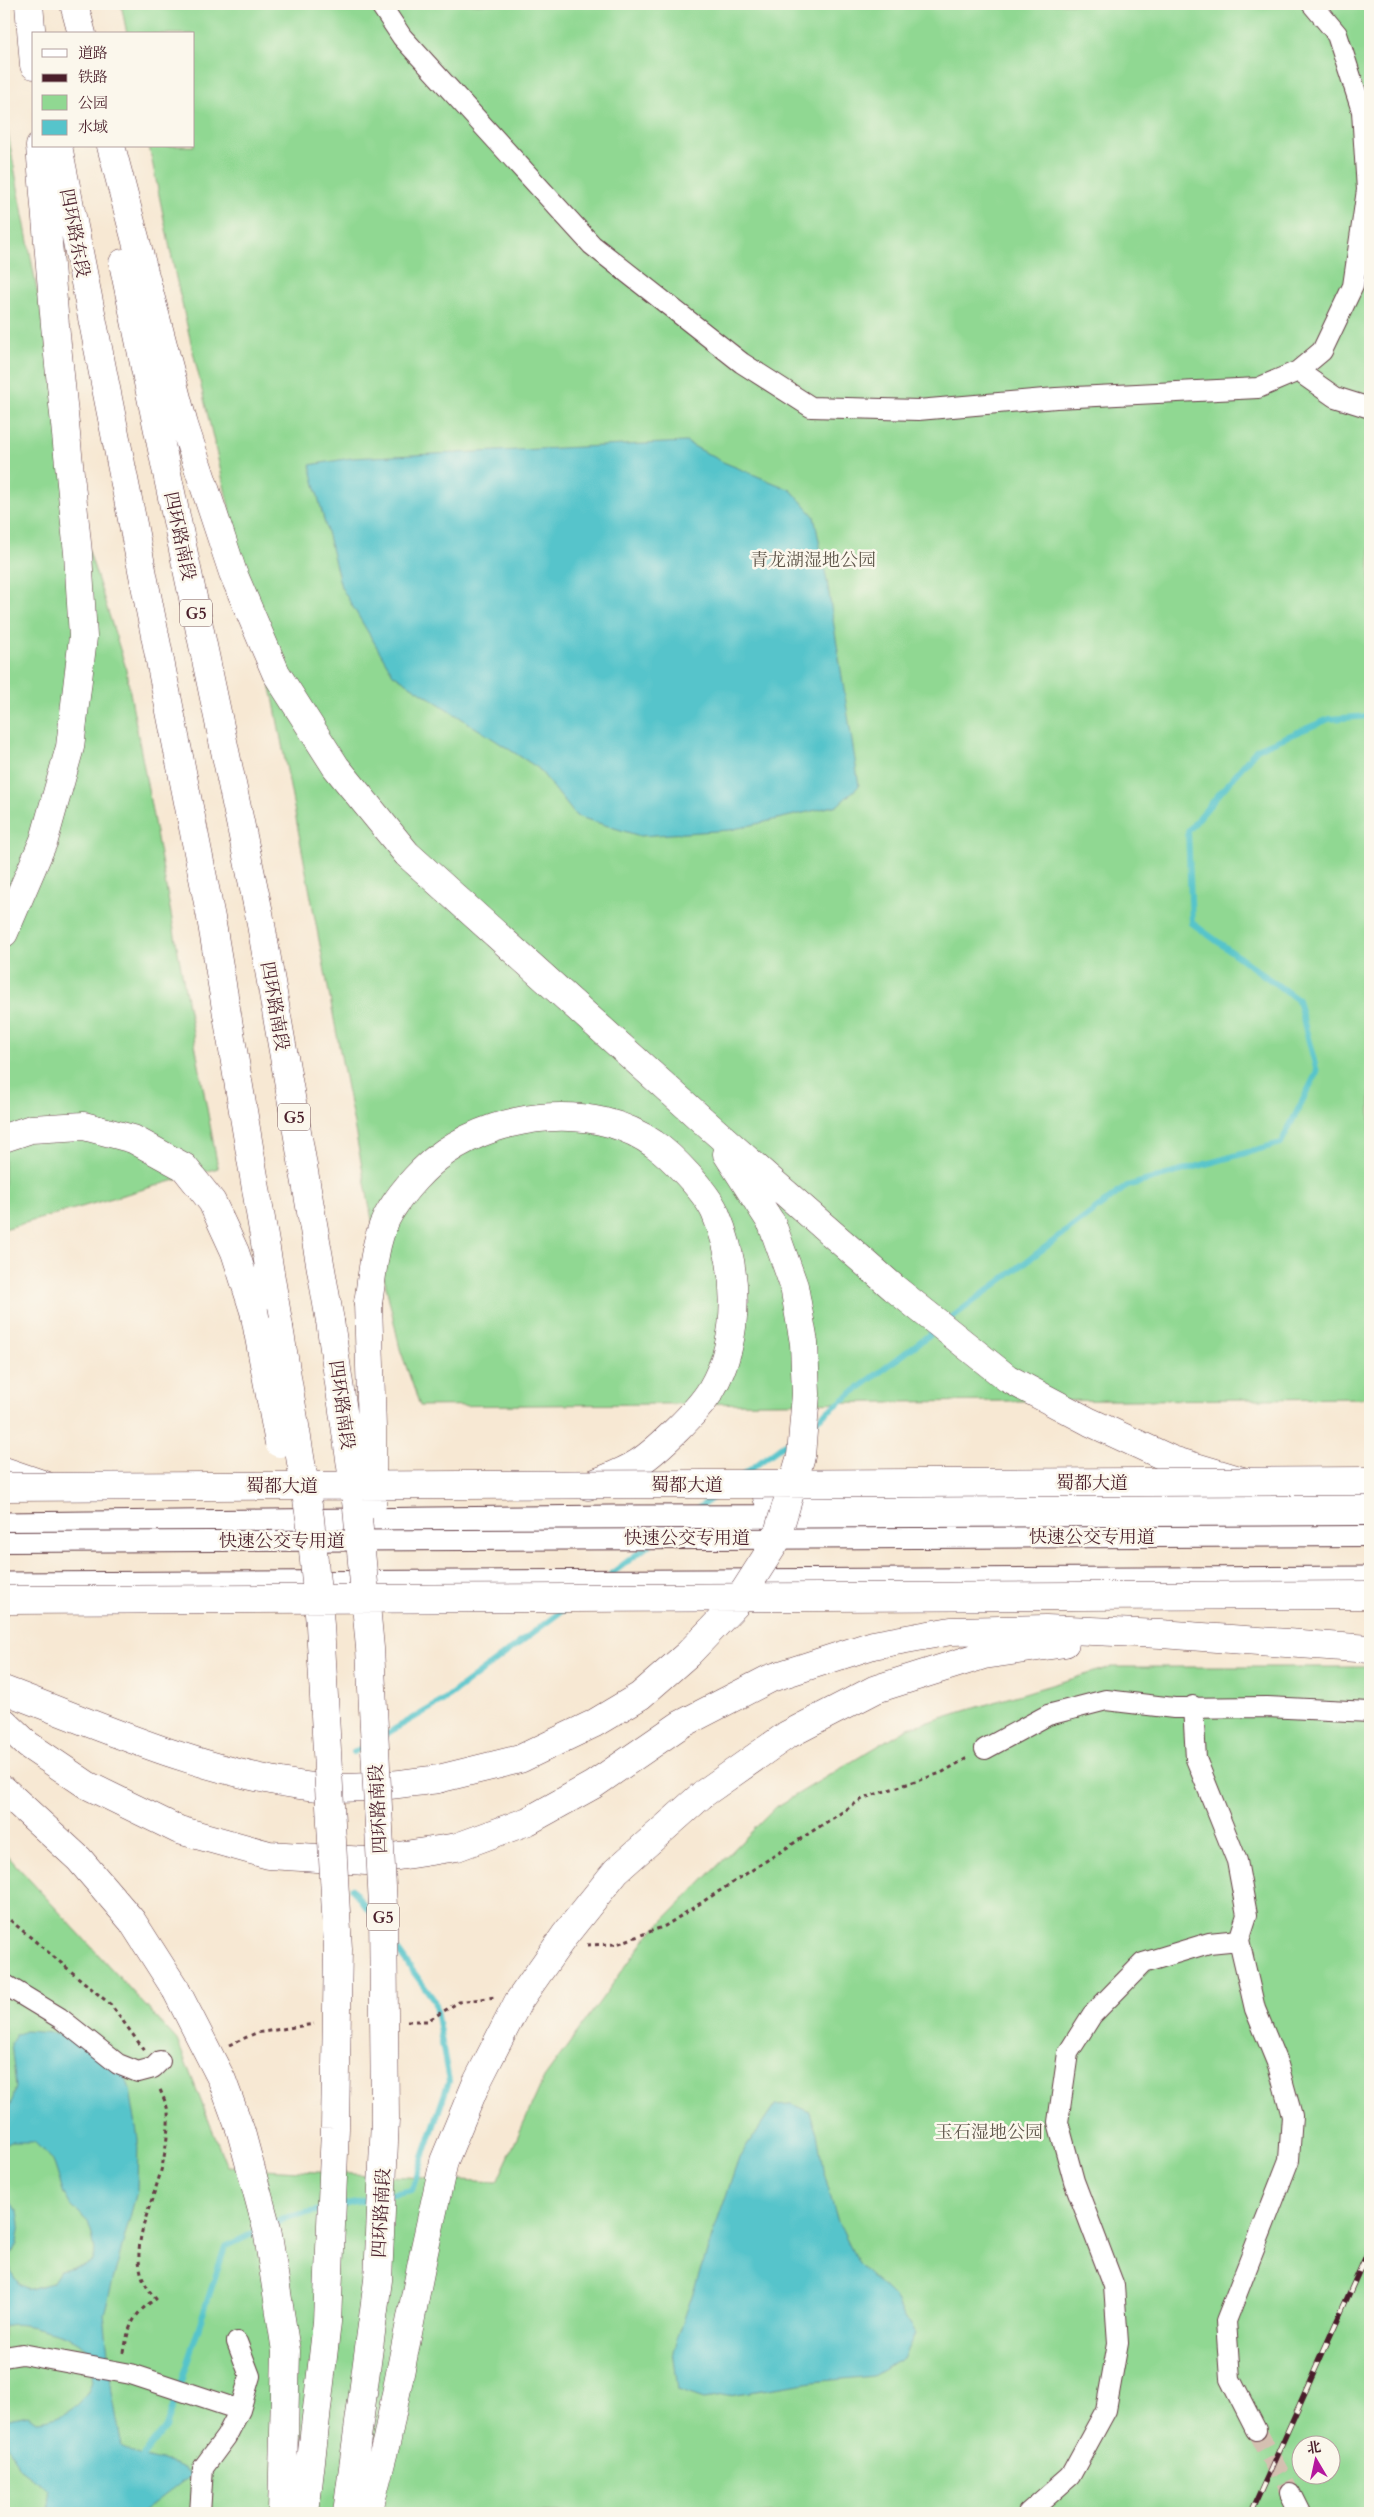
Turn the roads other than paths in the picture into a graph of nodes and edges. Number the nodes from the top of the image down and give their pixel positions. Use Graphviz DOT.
graph roads {
  1 [pos="29,4"];
  2 [pos="74,4"];
  3 [pos="380,4"];
  4 [pos="1312,4"];
  5 [pos="35,32"];
  6 [pos="80,32"];
  7 [pos="32,41"];
  8 [pos="40,148"];
  9 [pos="58,148"];
  10 [pos="102,148"];
  11 [pos="111,148"];
  12 [pos="143,312"];
  13 [pos="1298,371"];
  14 [pos="1370,408"];
  15 [pos="6,930"];
  16 [pos="710,1127"];
  17 [pos="4,1138"];
  18 [pos="4,1471"];
  19 [pos="1370,1481"];
  20 [pos="4,1487"];
  21 [pos="4,1495"];
  22 [pos="85,1495"];
  23 [pos="567,1496"];
  24 [pos="1370,1497"];
  25 [pos="1298,1498"];
  26 [pos="1370,1517"];
  27 [pos="4,1524"];
  28 [pos="1370,1536"];
  29 [pos="4,1542"];
  30 [pos="1370,1579"];
  31 [pos="4,1585"];
  32 [pos="1370,1595"];
  33 [pos="4,1600"];
  34 [pos="1161,1634"];
  35 [pos="370,1648"];
  36 [pos="1370,1649"];
  37 [pos="4,1690"];
  38 [pos="1193,1706"];
  39 [pos="1370,1712"];
  40 [pos="4,1722"];
  41 [pos="985,1749"];
  42 [pos="328,1756"];
  43 [pos="4,1790"];
  44 [pos="1240,1940"];
  45 [pos="4,1984"];
  46 [pos="157,2064"];
  47 [pos="237,2342"];
  48 [pos="4,2357"];
  49 [pos="240,2410"];
  50 [pos="1256,2430"];
  51 [pos="1290,2493"];
  52 [pos="200,2513"];
  53 [pos="282,2513"];
  54 [pos="305,2513"];
  55 [pos="347,2513"];
  56 [pos="368,2513"];
  57 [pos="1028,2513"];
  58 [pos="1300,2513"];
  1 -- 5 [label="highway"];
  1 -- 7 [label="highway"];
  2 -- 6 [label="highway"];
  3 -- 13 [label="street"];
  4 -- 13 [label="street"];
  8 -- 15 [label="highway"];
  9 -- 42 [label="highway, 四环路东段 / G5, bridge"];
  10 -- 12 [label="highway, G5"];
  11 -- 12 [label="highway"];
  12 -- 16 [label="highway"];
  12 -- 35 [label="highway, 四环路南段 / G5, bridge"];
  13 -- 14 [label="street"];
  16 -- 25 [label="highway"];
  16 -- 37 [label="highway, bridge"];
  17 -- 42 [label="highway, bridge"];
  18 -- 22 [label="highway"];
  19 -- 20 [label="highway, 蜀都大道, bridge"];
  21 -- 22 [label="highway"];
  22 -- 23 [label="highway"];
  23 -- 25 [label="highway"];
  23 -- 35 [label="highway, bridge"];
  24 -- 25 [label="highway"];
  26 -- 27 [label="main road"];
  28 -- 29 [label="street, 快速公交专用道, bridge"];
  30 -- 31 [label="main road"];
  32 -- 33 [label="highway, bridge"];
  34 -- 36 [label="highway"];
  34 -- 40 [label="highway"];
  34 -- 56 [label="highway, bridge"];
  35 -- 55 [label="highway, 四环路南段 / G5, bridge"];
  38 -- 39 [label="street"];
  38 -- 41 [label="street"];
  38 -- 44 [label="street"];
  42 -- 54 [label="highway, G5, bridge"];
  43 -- 53 [label="highway, bridge"];
  44 -- 50 [label="street"];
  44 -- 57 [label="street"];
  45 -- 46 [label="street"];
  47 -- 49 [label="street"];
  48 -- 49 [label="street"];
  49 -- 52 [label="street"];
  51 -- 58 [label="street"];
}
